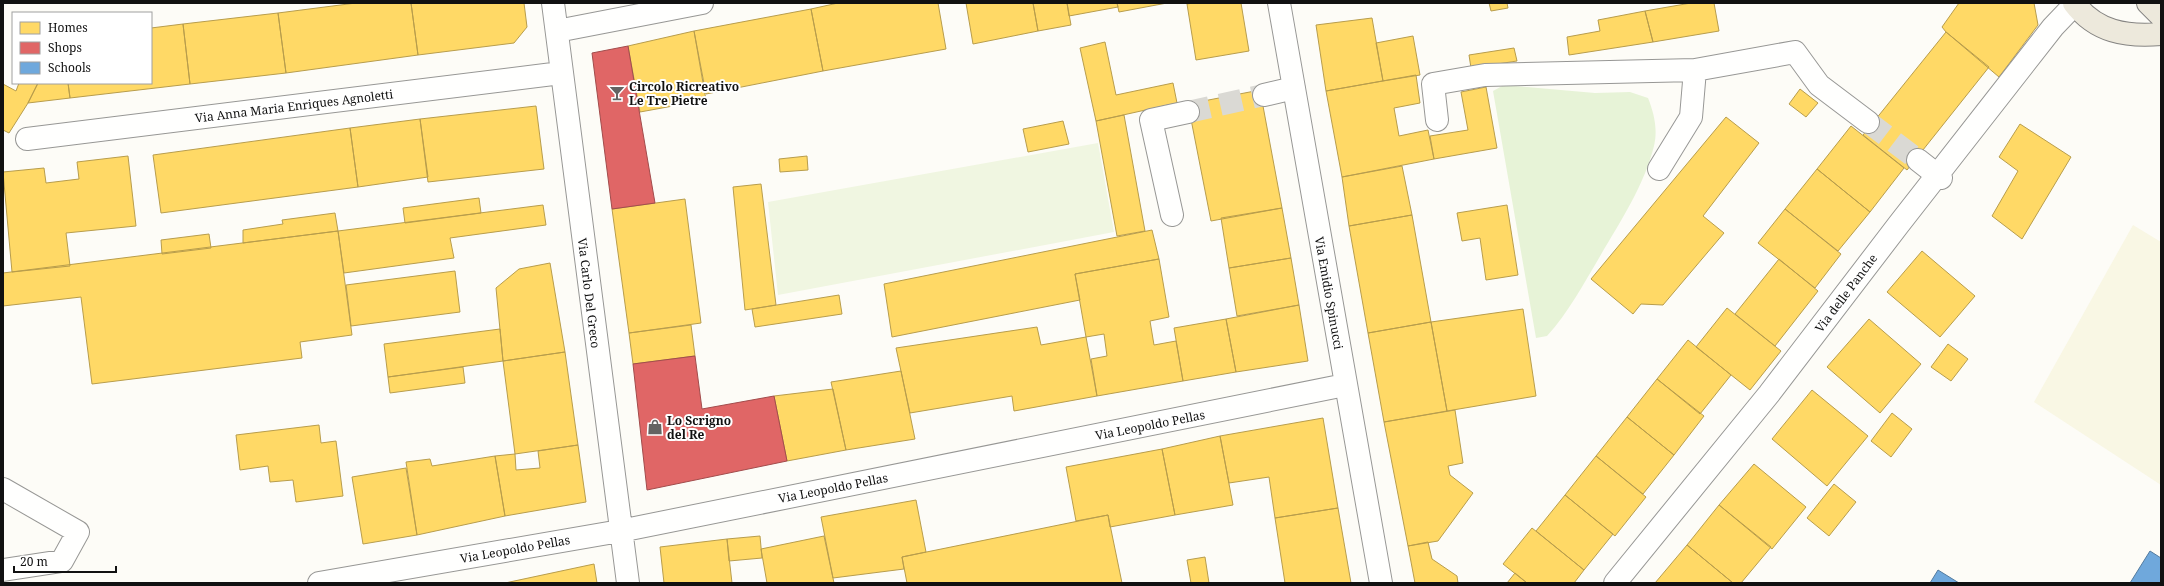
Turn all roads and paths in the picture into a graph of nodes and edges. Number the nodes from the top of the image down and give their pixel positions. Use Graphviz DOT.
graph roads {
  1 [pos="553,3"];
  2 [pos="702,3"];
  3 [pos="1279,3"];
  4 [pos="2075,3"];
  5 [pos="2148,3"];
  6 [pos="2161,16"];
  7 [pos="557,31"];
  8 [pos="2161,34"];
  9 [pos="1695,70"];
  10 [pos="561,73"];
  11 [pos="1294,88"];
  12 [pos="1264,95"];
  13 [pos="1188,112"];
  14 [pos="1437,120"];
  15 [pos="1868,122"];
  16 [pos="27,139"];
  17 [pos="1918,160"];
  18 [pos="1659,170"];
  19 [pos="1939,176"];
  20 [pos="1172,215"];
  21 [pos="1345,385"];
  22 [pos="3,489"];
  23 [pos="620,531"];
  24 [pos="3,570"];
  25 [pos="31,574"];
  26 [pos="319,583"];
  27 [pos="628,583"];
  28 [pos="1381,583"];
  29 [pos="1615,583"];
  1 -- 7 [label="street, Via Carlo Del Greco"];
  2 -- 7 [label="street"];
  3 -- 11 [label="street, Via Emidio Spinucci"];
  4 -- 8 [label="main road"];
  4 -- 19 [label="street, Via delle Panche"];
  5 -- 6 [label="main road"];
  7 -- 10 [label="street, Via Carlo Del Greco"];
  9 -- 14 [label="street"];
  9 -- 15 [label="street"];
  9 -- 18 [label="street"];
  10 -- 16 [label="street, Via Anna Maria Enriques Agnoletti"];
  10 -- 23 [label="street, Via Carlo Del Greco"];
  11 -- 12 [label="street"];
  11 -- 21 [label="street, Via Emidio Spinucci"];
  13 -- 20 [label="street"];
  17 -- 19 [label="street"];
  19 -- 29 [label="street, Via delle Panche"];
  21 -- 23 [label="street, Via Leopoldo Pellas"];
  21 -- 28 [label="street, Via Emidio Spinucci"];
  22 -- 25 [label="street"];
  23 -- 26 [label="street, Via Leopoldo Pellas"];
  23 -- 27 [label="street, Via Carlo Del Greco"];
  24 -- 25 [label="street"];
}
